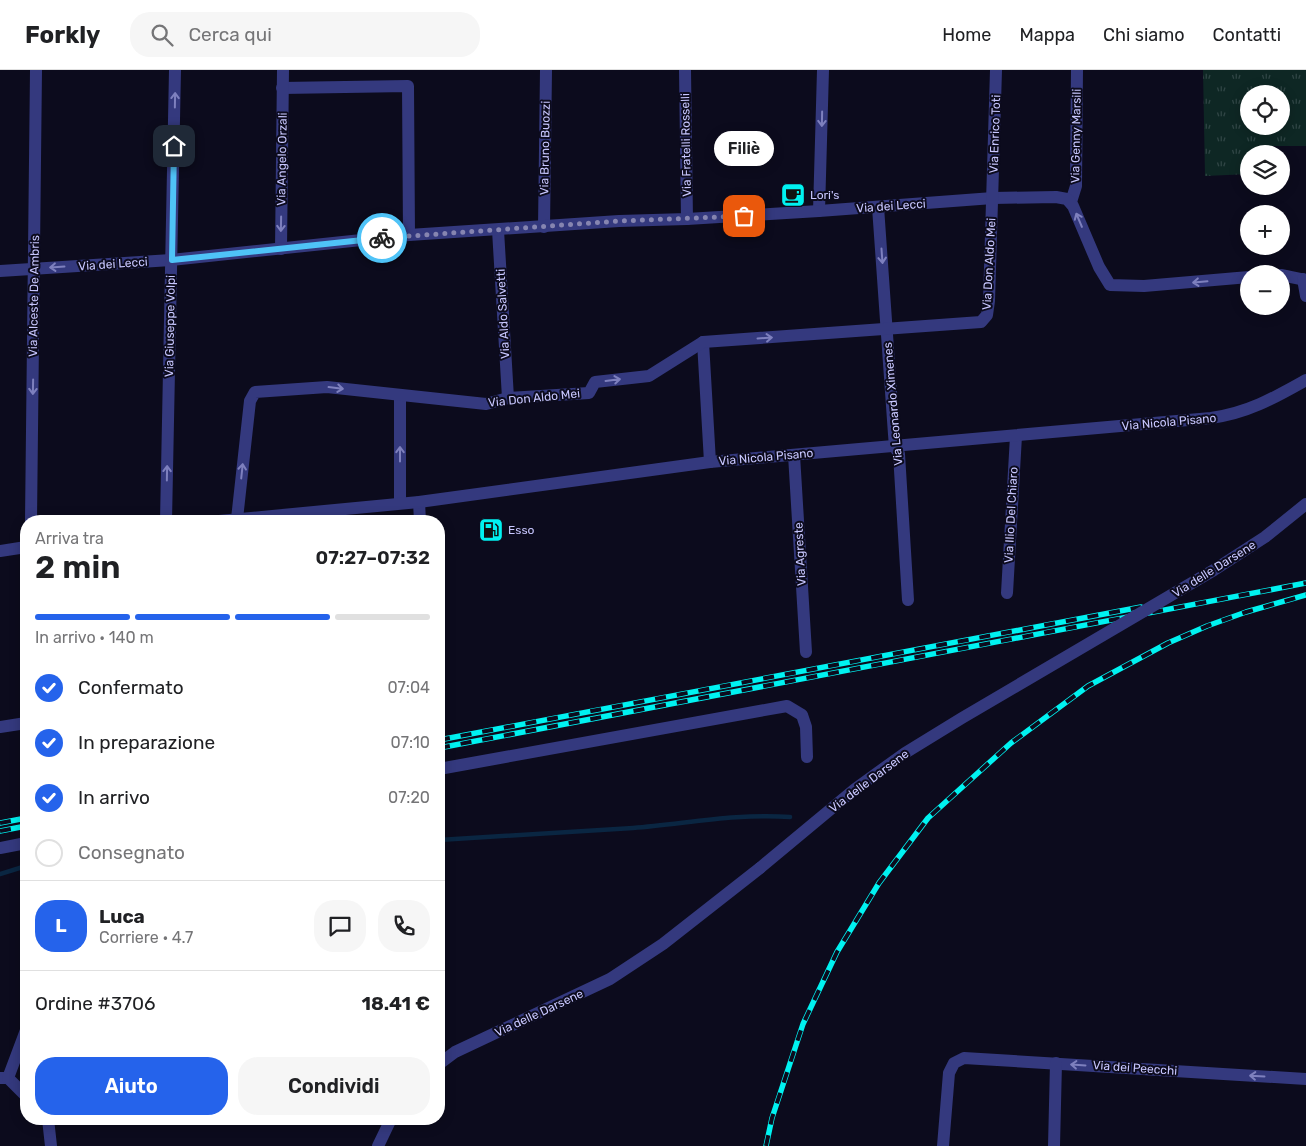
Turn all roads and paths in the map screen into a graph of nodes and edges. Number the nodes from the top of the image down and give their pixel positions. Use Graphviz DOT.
graph roads {
  1 [pos="36,70"];
  2 [pos="175,70"];
  3 [pos="283,70"];
  4 [pos="546,70"];
  5 [pos="686,70"];
  6 [pos="823,70"];
  7 [pos="996,70"];
  8 [pos="1077,70"];
  9 [pos="282,88"];
  10 [pos="993,198"];
  11 [pos="1071,202"];
  12 [pos="878,207"];
  13 [pos="820,211"];
  14 [pos="687,219"];
  15 [pos="544,227"];
  16 [pos="498,230"];
  17 [pos="409,235"];
  18 [pos="281,249"];
  19 [pos="172,260"];
  20 [pos="34,269"];
  21 [pos="0,271"];
  22 [pos="1290,277"];
  23 [pos="1240,278"];
  24 [pos="1304,280"];
  25 [pos="1306,296"];
  26 [pos="886,329"];
  27 [pos="703,342"];
  28 [pos="1306,380"];
  29 [pos="400,395"];
  30 [pos="508,398"];
  31 [pos="1016,436"];
  32 [pos="895,447"];
  33 [pos="794,455"];
  34 [pos="710,462"];
  35 [pos="419,502"];
  36 [pos="400,503"];
  37 [pos="1306,504"];
  38 [pos="31,515"];
  39 [pos="166,515"];
  40 [pos="237,515"];
  41 [pos="311,515"];
  42 [pos="420,515"];
  43 [pos="20,548"];
  44 [pos="0,551"];
  45 [pos="1007,593"];
  46 [pos="908,600"];
  47 [pos="806,652"];
  48 [pos="20,724"];
  49 [pos="0,727"];
  50 [pos="807,757"];
  51 [pos="445,768"];
  52 [pos="20,844"];
  53 [pos="0,848"];
  54 [pos="20,1043"];
  55 [pos="445,1060"];
  56 [pos="1056,1063"];
  57 [pos="4,1078"];
  58 [pos="1306,1079"];
  59 [pos="20,1091"];
  60 [pos="49,1125"];
  61 [pos="388,1125"];
  62 [pos="380,1144"];
  63 [pos="51,1146"];
  64 [pos="943,1146"];
  65 [pos="1054,1146"];
  1 -- 20 [label="street, Via Alceste De Ambris"];
  19 -- 2 [label="street, Via Giuseppe Volpi, one-way"];
  3 -- 9 [label="street, Via Angelo Orzali"];
  4 -- 15 [label="street, Via Bruno Buozzi"];
  5 -- 14 [label="street, Via Fratelli Rosselli"];
  6 -- 13 [label="street, one-way"];
  7 -- 10 [label="street, Via Enrico Toti"];
  8 -- 11 [label="street, Via Genny Marsili"];
  9 -- 17 [label="street"];
  9 -- 18 [label="street, Via Angelo Orzali, one-way"];
  10 -- 11 [label="street, Via dei Lecci"];
  10 -- 12 [label="street, Via dei Lecci"];
  10 -- 26 [label="street, Via Don Aldo Mei"];
  23 -- 11 [label="street, one-way"];
  12 -- 13 [label="street, Via dei Lecci"];
  12 -- 26 [label="street, Via Leonardo Ximenes, one-way"];
  13 -- 14 [label="street, Via dei Lecci"];
  14 -- 15 [label="street, Via dei Lecci"];
  15 -- 16 [label="street, Via dei Lecci"];
  16 -- 17 [label="street, Via dei Lecci"];
  16 -- 30 [label="street, Via Aldo Salvetti"];
  17 -- 18 [label="street, Via dei Lecci"];
  18 -- 19 [label="street, Via dei Lecci"];
  19 -- 20 [label="street, Via dei Lecci, one-way"];
  39 -- 19 [label="street, Via Giuseppe Volpi, one-way"];
  20 -- 21 [label="street, Via dei Lecci"];
  20 -- 38 [label="street, Via Alceste De Ambris, one-way"];
  22 -- 24 [label="street"];
  24 -- 25 [label="street"];
  27 -- 26 [label="street, Via Don Aldo Mei, one-way"];
  26 -- 32 [label="street, Via Leonardo Ximenes"];
  30 -- 27 [label="street, Via Don Aldo Mei, one-way"];
  27 -- 34 [label="street"];
  28 -- 31 [label="street, Via Nicola Pisano"];
  29 -- 30 [label="street, Via Don Aldo Mei"];
  36 -- 29 [label="street, one-way"];
  40 -- 29 [label="street, Via Don Aldo Mei, one-way"];
  31 -- 32 [label="street, Via Nicola Pisano"];
  31 -- 45 [label="street, Via Ilio Del Chiaro"];
  32 -- 33 [label="street, Via Nicola Pisano"];
  32 -- 46 [label="street, Via Leonardo Ximenes"];
  33 -- 34 [label="street, Via Nicola Pisano"];
  33 -- 47 [label="street, Via Agreste"];
  34 -- 35 [label="street, Via Nicola Pisano"];
  35 -- 36 [label="street, Via Nicola Pisano"];
  35 -- 42 [label="street"];
  36 -- 41 [label="street, Via Nicola Pisano"];
  37 -- 55 [label="street, Via delle Darsene, bridge"];
  43 -- 44 [label="street"];
  48 -- 49 [label="street"];
  50 -- 51 [label="street"];
  52 -- 53 [label="street"];
  54 -- 57 [label="street"];
  58 -- 56 [label="street, Via dei Peecchi, one-way"];
  56 -- 64 [label="street, Via dei Peecchi"];
  56 -- 65 [label="street"];
  57 -- 59 [label="street"];
  60 -- 63 [label="street"];
  61 -- 62 [label="street"];
}
